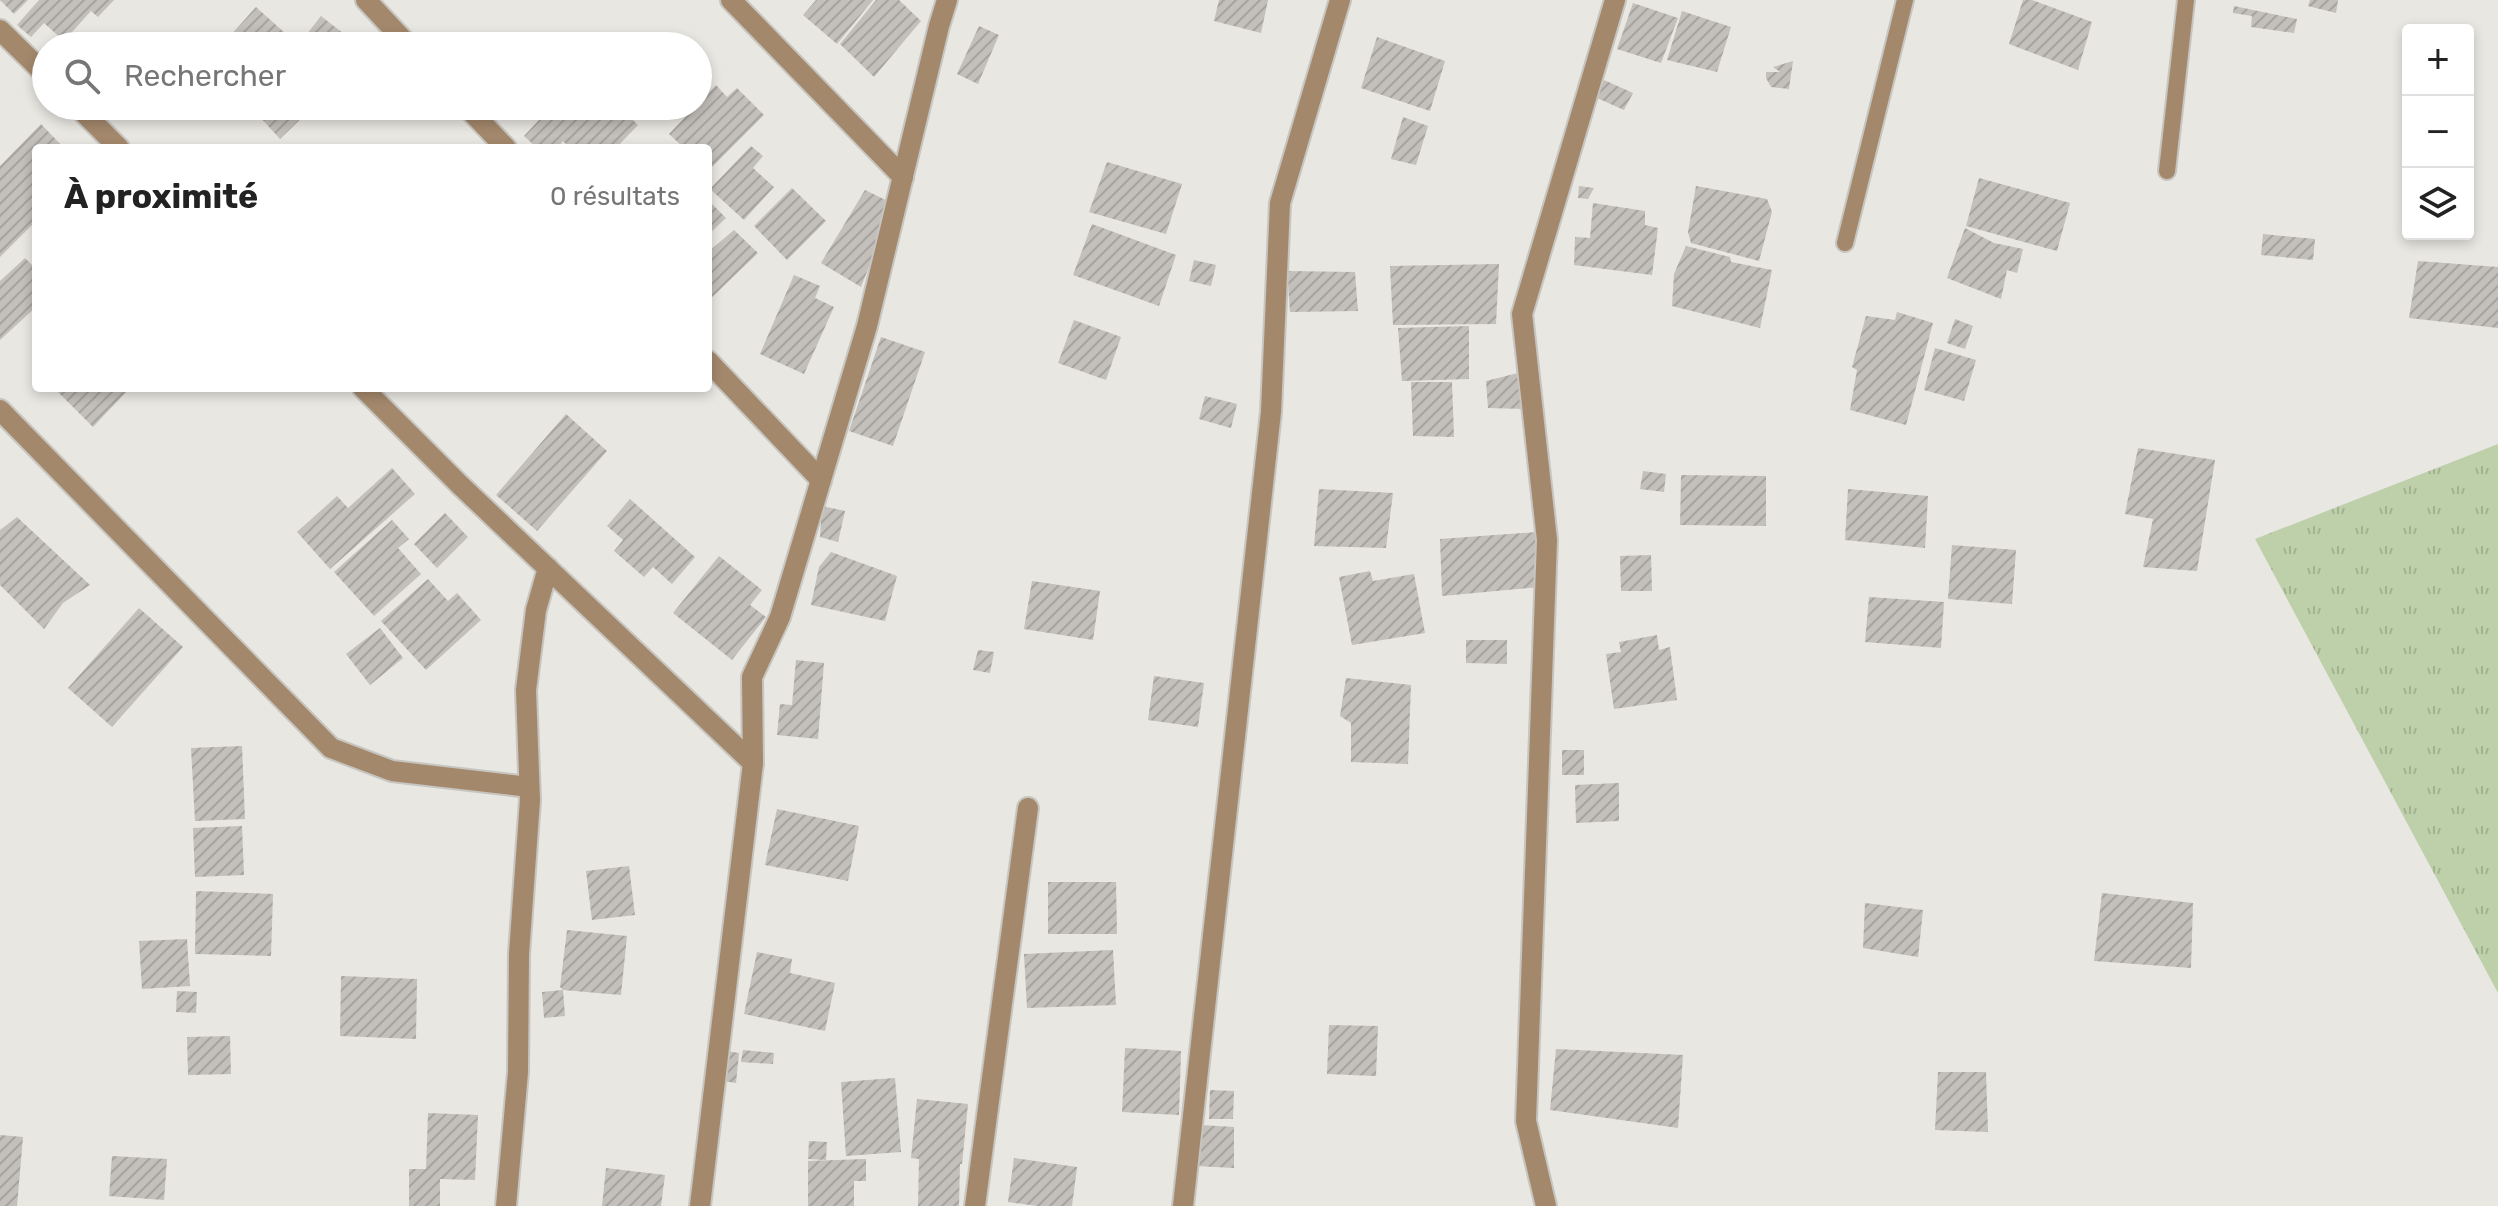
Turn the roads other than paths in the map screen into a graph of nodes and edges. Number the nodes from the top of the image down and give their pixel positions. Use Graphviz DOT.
graph roads {
  1 [pos="366,0"];
  2 [pos="731,0"];
  3 [pos="947,0"];
  4 [pos="1340,0"];
  5 [pos="1615,0"];
  6 [pos="1905,0"];
  7 [pos="2186,0"];
  8 [pos="0,30"];
  9 [pos="396,32"];
  10 [pos="32,61"];
  11 [pos="91,120"];
  12 [pos="479,120"];
  13 [pos="115,144"];
  14 [pos="502,144"];
  15 [pos="2167,171"];
  16 [pos="903,177"];
  17 [pos="1845,243"];
  18 [pos="712,365"];
  19 [pos="367,392"];
  20 [pos="0,410"];
  21 [pos="821,480"];
  22 [pos="548,568"];
  23 [pos="753,763"];
  24 [pos="529,787"];
  25 [pos="1028,808"];
  26 [pos="506,1206"];
  27 [pos="700,1206"];
  28 [pos="975,1206"];
  29 [pos="1183,1206"];
  30 [pos="1546,1206"];
  1 -- 9 [label="street"];
  2 -- 16 [label="street"];
  3 -- 16 [label="street"];
  4 -- 29 [label="street"];
  5 -- 30 [label="street"];
  6 -- 17 [label="lane"];
  7 -- 15 [label="lane"];
  8 -- 10 [label="street"];
  11 -- 13 [label="street"];
  12 -- 14 [label="street"];
  16 -- 21 [label="street"];
  18 -- 21 [label="street"];
  19 -- 22 [label="street"];
  20 -- 24 [label="street"];
  21 -- 23 [label="street"];
  22 -- 23 [label="street"];
  22 -- 24 [label="street"];
  23 -- 27 [label="street"];
  24 -- 26 [label="street"];
  25 -- 28 [label="street"];
}
